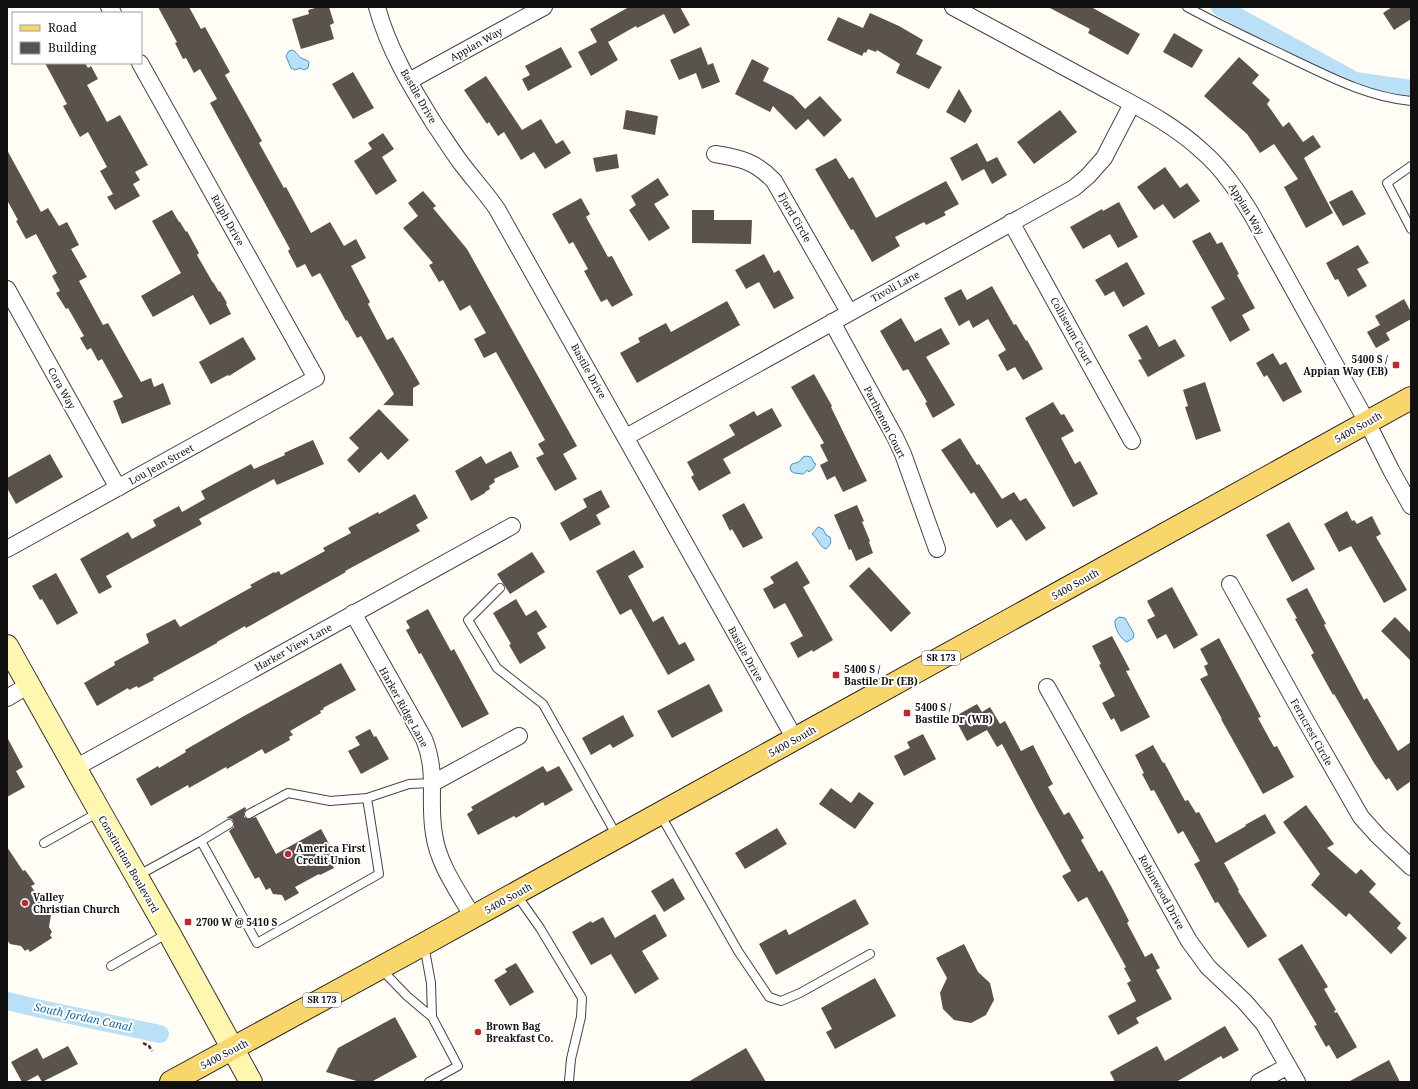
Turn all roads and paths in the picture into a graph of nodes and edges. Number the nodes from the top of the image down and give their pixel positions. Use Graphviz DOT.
graph roads {
  1 [pos="377,7"];
  2 [pos="544,7"];
  3 [pos="953,7"];
  4 [pos="1188,7"];
  5 [pos="141,64"];
  6 [pos="409,81"];
  7 [pos="1411,100"];
  8 [pos="1132,104"];
  9 [pos="715,154"];
  10 [pos="1411,166"];
  11 [pos="1011,222"];
  12 [pos="1411,229"];
  13 [pos="7,289"];
  14 [pos="848,312"];
  15 [pos="832,322"];
  16 [pos="316,378"];
  17 [pos="1411,398"];
  18 [pos="1367,422"];
  19 [pos="626,437"];
  20 [pos="1132,441"];
  21 [pos="118,488"];
  22 [pos="1411,506"];
  23 [pos="512,526"];
  24 [pos="7,549"];
  25 [pos="937,549"];
  26 [pos="1230,584"];
  27 [pos="500,588"];
  28 [pos="353,614"];
  29 [pos="7,646"];
  30 [pos="29,685"];
  31 [pos="1048,687"];
  32 [pos="7,698"];
  33 [pos="519,736"];
  34 [pos="794,739"];
  35 [pos="75,768"];
  36 [pos="433,783"];
  37 [pos="367,798"];
  38 [pos="100,812"];
  39 [pos="249,814"];
  40 [pos="660,814"];
  41 [pos="229,824"];
  42 [pos="618,837"];
  43 [pos="201,841"];
  44 [pos="44,843"];
  45 [pos="1411,868"];
  46 [pos="137,876"];
  47 [pos="515,894"];
  48 [pos="473,917"];
  49 [pos="169,933"];
  50 [pos="424,944"];
  51 [pos="870,954"];
  52 [pos="111,966"];
  53 [pos="381,968"];
  54 [pos="432,1017"];
  55 [pos="143,1043"];
  56 [pos="233,1049"];
  57 [pos="152,1052"];
  58 [pos="1288,1066"];
  59 [pos="171,1082"];
  60 [pos="251,1082"];
  61 [pos="429,1082"];
  62 [pos="569,1082"];
  63 [pos="1259,1082"];
  64 [pos="1297,1082"];
  1 -- 6 [label="street, Bastile Drive"];
  2 -- 6 [label="street, Appian Way"];
  3 -- 8 [label="street, Appian Way"];
  4 -- 7 [label="lane"];
  5 -- 16 [label="street, Ralph Drive"];
  6 -- 19 [label="street, Bastile Drive"];
  8 -- 11 [label="street, Tivoli Lane"];
  8 -- 18 [label="street, Appian Way"];
  9 -- 14 [label="street, Fjord Circle"];
  10 -- 12 [label="lane"];
  11 -- 14 [label="street, Tivoli Lane"];
  11 -- 20 [label="street, Colliseum Court"];
  13 -- 21 [label="street, Cora Way"];
  14 -- 15 [label="street, Tivoli Lane"];
  15 -- 19 [label="street, Tivoli Lane"];
  15 -- 25 [label="street, Parthenon Court"];
  16 -- 21 [label="street, Lou Jean Street"];
  17 -- 18 [label="main road, 5400 South / SR 173"];
  18 -- 22 [label="street, Appian Way"];
  18 -- 34 [label="main road, 5400 South / SR 173"];
  19 -- 34 [label="street, Bastile Drive"];
  21 -- 24 [label="street, Lou Jean Street"];
  23 -- 28 [label="street, Harker View Lane"];
  26 -- 45 [label="street, Ferncrest Circle"];
  27 -- 42 [label="lane"];
  28 -- 35 [label="street, Harker View Lane"];
  28 -- 36 [label="street, Harker Ridge Lane"];
  29 -- 30 [label="main road, Constitution Boulevard"];
  30 -- 32 [label="street"];
  30 -- 35 [label="main road, Constitution Boulevard"];
  31 -- 58 [label="street, Robinwood Drive"];
  33 -- 36 [label="street"];
  34 -- 40 [label="main road, 5400 South / SR 173"];
  35 -- 38 [label="main road, Constitution Boulevard"];
  36 -- 37 [label="lane"];
  36 -- 48 [label="street, Harker Ridge Lane"];
  37 -- 39 [label="lane"];
  37 -- 43 [label="lane"];
  38 -- 44 [label="lane"];
  38 -- 46 [label="main road, Constitution Boulevard"];
  40 -- 42 [label="main road, 5400 South / SR 173"];
  40 -- 51 [label="lane"];
  41 -- 43 [label="lane"];
  42 -- 47 [label="main road, 5400 South / SR 173"];
  43 -- 46 [label="lane"];
  46 -- 49 [label="main road, Constitution Boulevard"];
  47 -- 48 [label="main road, 5400 South / SR 173"];
  47 -- 62 [label="lane"];
  48 -- 50 [label="main road, 5400 South / SR 173"];
  49 -- 52 [label="lane"];
  49 -- 56 [label="main road, Constitution Boulevard"];
  50 -- 53 [label="main road, 5400 South / SR 173"];
  50 -- 54 [label="lane"];
  53 -- 54 [label="lane"];
  53 -- 56 [label="main road, 5400 South / SR 173"];
  54 -- 61 [label="lane"];
  55 -- 57 [label="path"];
  56 -- 59 [label="main road, 5400 South / SR 173"];
  56 -- 60 [label="main road, Constitution Boulevard"];
  58 -- 63 [label="street"];
  58 -- 64 [label="street, Robinwood Drive"];
}
